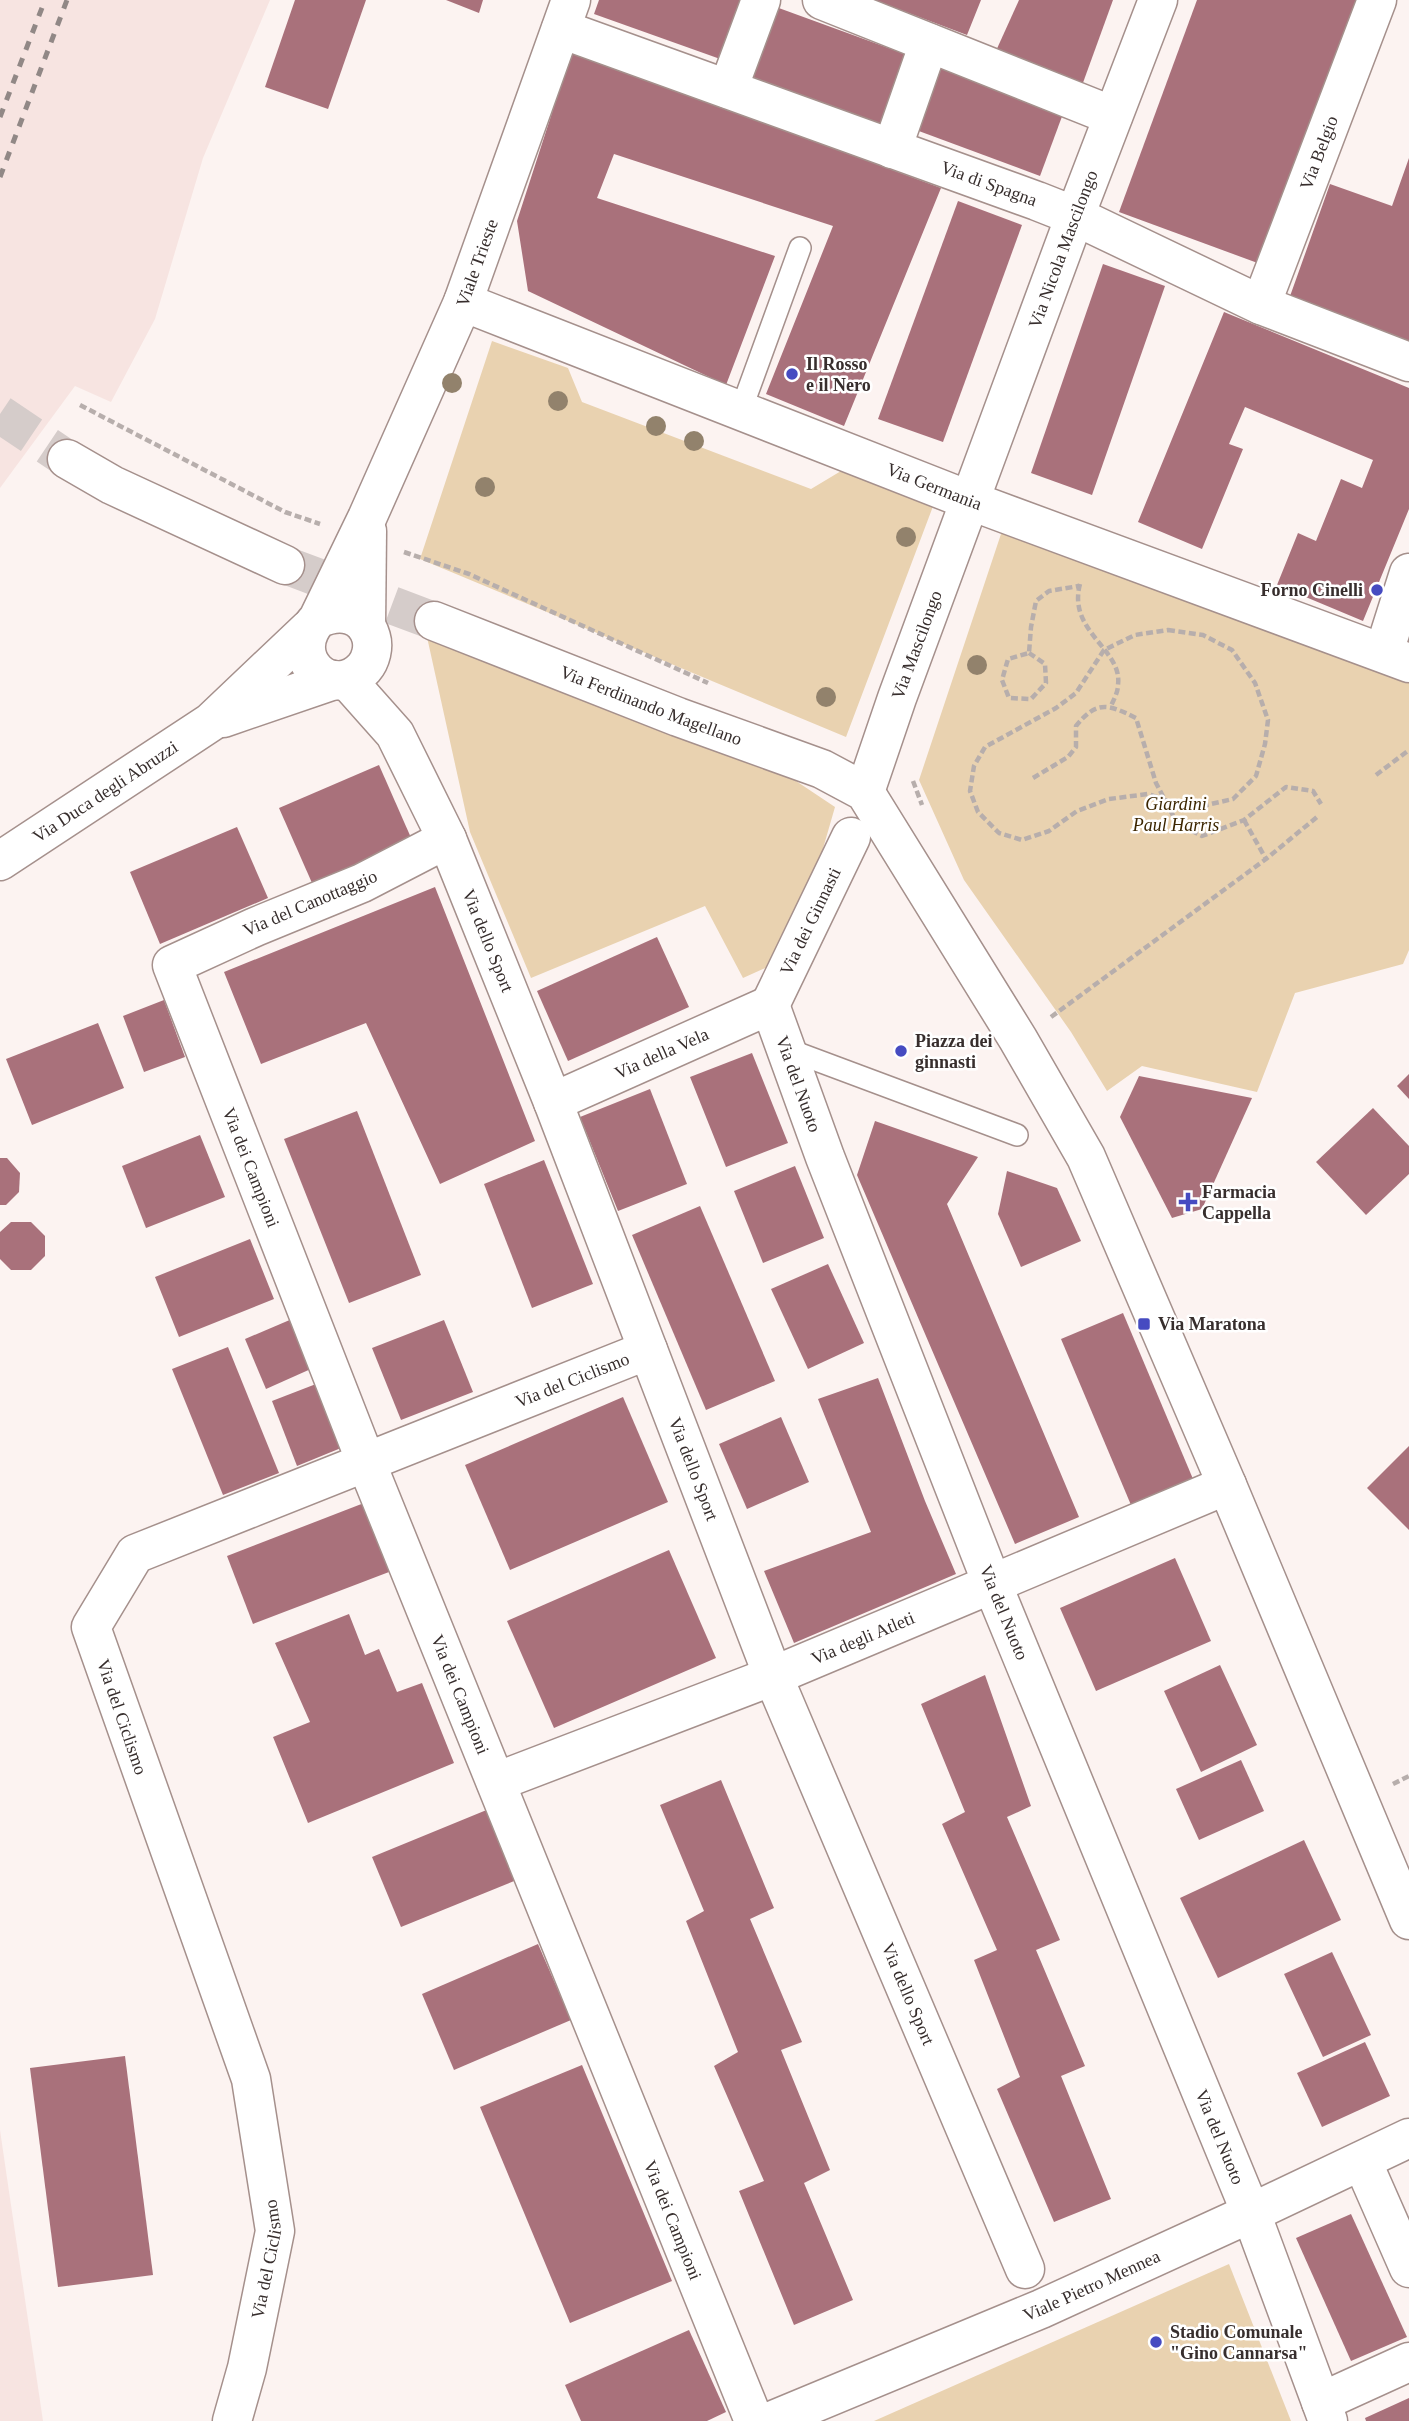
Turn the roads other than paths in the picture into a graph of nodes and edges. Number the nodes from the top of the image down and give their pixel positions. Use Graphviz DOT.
graph roads {
  1 [pos="761,0"];
  2 [pos="822,0"];
  3 [pos="1158,0"];
  4 [pos="1377,0"];
  5 [pos="566,14"];
  6 [pos="929,43"];
  7 [pos="728,89"];
  8 [pos="1114,116"];
  9 [pos="892,149"];
  10 [pos="1075,216"];
  11 [pos="800,248"];
  12 [pos="463,302"];
  13 [pos="1261,305"];
  14 [pos="1409,362"];
  15 [pos="741,410"];
  16 [pos="67,459"];
  17 [pos="971,501"];
  18 [pos="367,518"];
  19 [pos="285,565"];
  20 [pos="1409,573"];
  21 [pos="434,621"];
  22 [pos="314,624"];
  23 [pos="366,626"];
  24 [pos="1397,658"];
  25 [pos="340,680"];
  26 [pos="211,722"];
  27 [pos="865,792"];
  28 [pos="850,837"];
  29 [pos="447,839"];
  30 [pos="0,861"];
  31 [pos="172,965"];
  32 [pos="770,1005"];
  33 [pos="784,1048"];
  34 [pos="553,1102"];
  35 [pos="1017,1135"];
  36 [pos="648,1350"];
  37 [pos="366,1462"];
  38 [pos="1227,1485"];
  39 [pos="993,1586"];
  40 [pos="773,1676"];
  41 [pos="496,1782"];
  42 [pos="1409,1920"];
  43 [pos="1409,2138"];
  44 [pos="1362,2161"];
  45 [pos="1251,2213"];
  46 [pos="1409,2268"];
  47 [pos="1025,2269"];
  48 [pos="1409,2362"];
  49 [pos="1324,2412"];
  50 [pos="232,2421"];
  51 [pos="754,2421"];
  52 [pos="771,2421"];
  1 -- 7 [label="street"];
  2 -- 6 [label="street"];
  3 -- 8 [label="street, Via Nicola Mascilongo"];
  4 -- 13 [label="street, Via Belgio"];
  5 -- 7 [label="street, Via di Spagna"];
  5 -- 12 [label="street, Viale Trieste"];
  6 -- 8 [label="street"];
  6 -- 9 [label="street"];
  7 -- 9 [label="street, Via di Spagna"];
  8 -- 10 [label="street, Via Nicola Mascilongo"];
  9 -- 10 [label="street, Via di Spagna"];
  10 -- 13 [label="street, Via di Spagna"];
  10 -- 17 [label="street, Via Nicola Mascilongo"];
  11 -- 15 [label="lane"];
  12 -- 15 [label="street, Via Germania"];
  12 -- 18 [label="street, Viale Trieste"];
  13 -- 14 [label="street, Via di Spagna"];
  15 -- 17 [label="street, Via Germania"];
  16 -- 19 [label="street"];
  17 -- 24 [label="street, Via Germania"];
  17 -- 27 [label="street, Via Mascilongo"];
  18 -- 22 [label="street, Viale Trieste"];
  18 -- 23 [label="street, Viale Trieste"];
  20 -- 24 [label="street"];
  21 -- 27 [label="street, Via Ferdinando Magellano"];
  22 -- 23 [label="street"];
  22 -- 25 [label="street, Viale Trieste"];
  22 -- 26 [label="street, Via Duca degli Abruzzi"];
  23 -- 25 [label="street, Viale Trieste"];
  25 -- 26 [label="street, Via Duca degli Abruzzi"];
  25 -- 29 [label="street, Via dello Sport"];
  26 -- 30 [label="street, Via Duca degli Abruzzi"];
  27 -- 38 [label="street"];
  28 -- 32 [label="street, Via dei Ginnasti"];
  29 -- 31 [label="street, Via del Canottaggio"];
  29 -- 34 [label="street, Via dello Sport"];
  31 -- 37 [label="street, Via dei Campioni"];
  32 -- 33 [label="street, Via del Nuoto"];
  32 -- 34 [label="street, Via della Vela"];
  33 -- 35 [label="lane"];
  33 -- 39 [label="street, Via del Nuoto"];
  34 -- 36 [label="street, Via dello Sport"];
  36 -- 37 [label="street, Via del Ciclismo"];
  36 -- 40 [label="street, Via dello Sport"];
  37 -- 41 [label="street, Via dei Campioni"];
  37 -- 50 [label="street, Via del Ciclismo"];
  38 -- 39 [label="street, Via degli Atleti"];
  38 -- 42 [label="street"];
  39 -- 40 [label="street, Via degli Atleti"];
  39 -- 45 [label="street, Via del Nuoto"];
  40 -- 41 [label="street, Via degli Atleti"];
  40 -- 47 [label="street, Via dello Sport"];
  41 -- 51 [label="street, Via dei Campioni"];
  43 -- 44 [label="street, Viale Pietro Mennea"];
  44 -- 45 [label="street, Viale Pietro Mennea"];
  44 -- 46 [label="street"];
  45 -- 49 [label="street, Via del Nuoto"];
  45 -- 52 [label="street, Viale Pietro Mennea"];
  48 -- 49 [label="street"];
}
